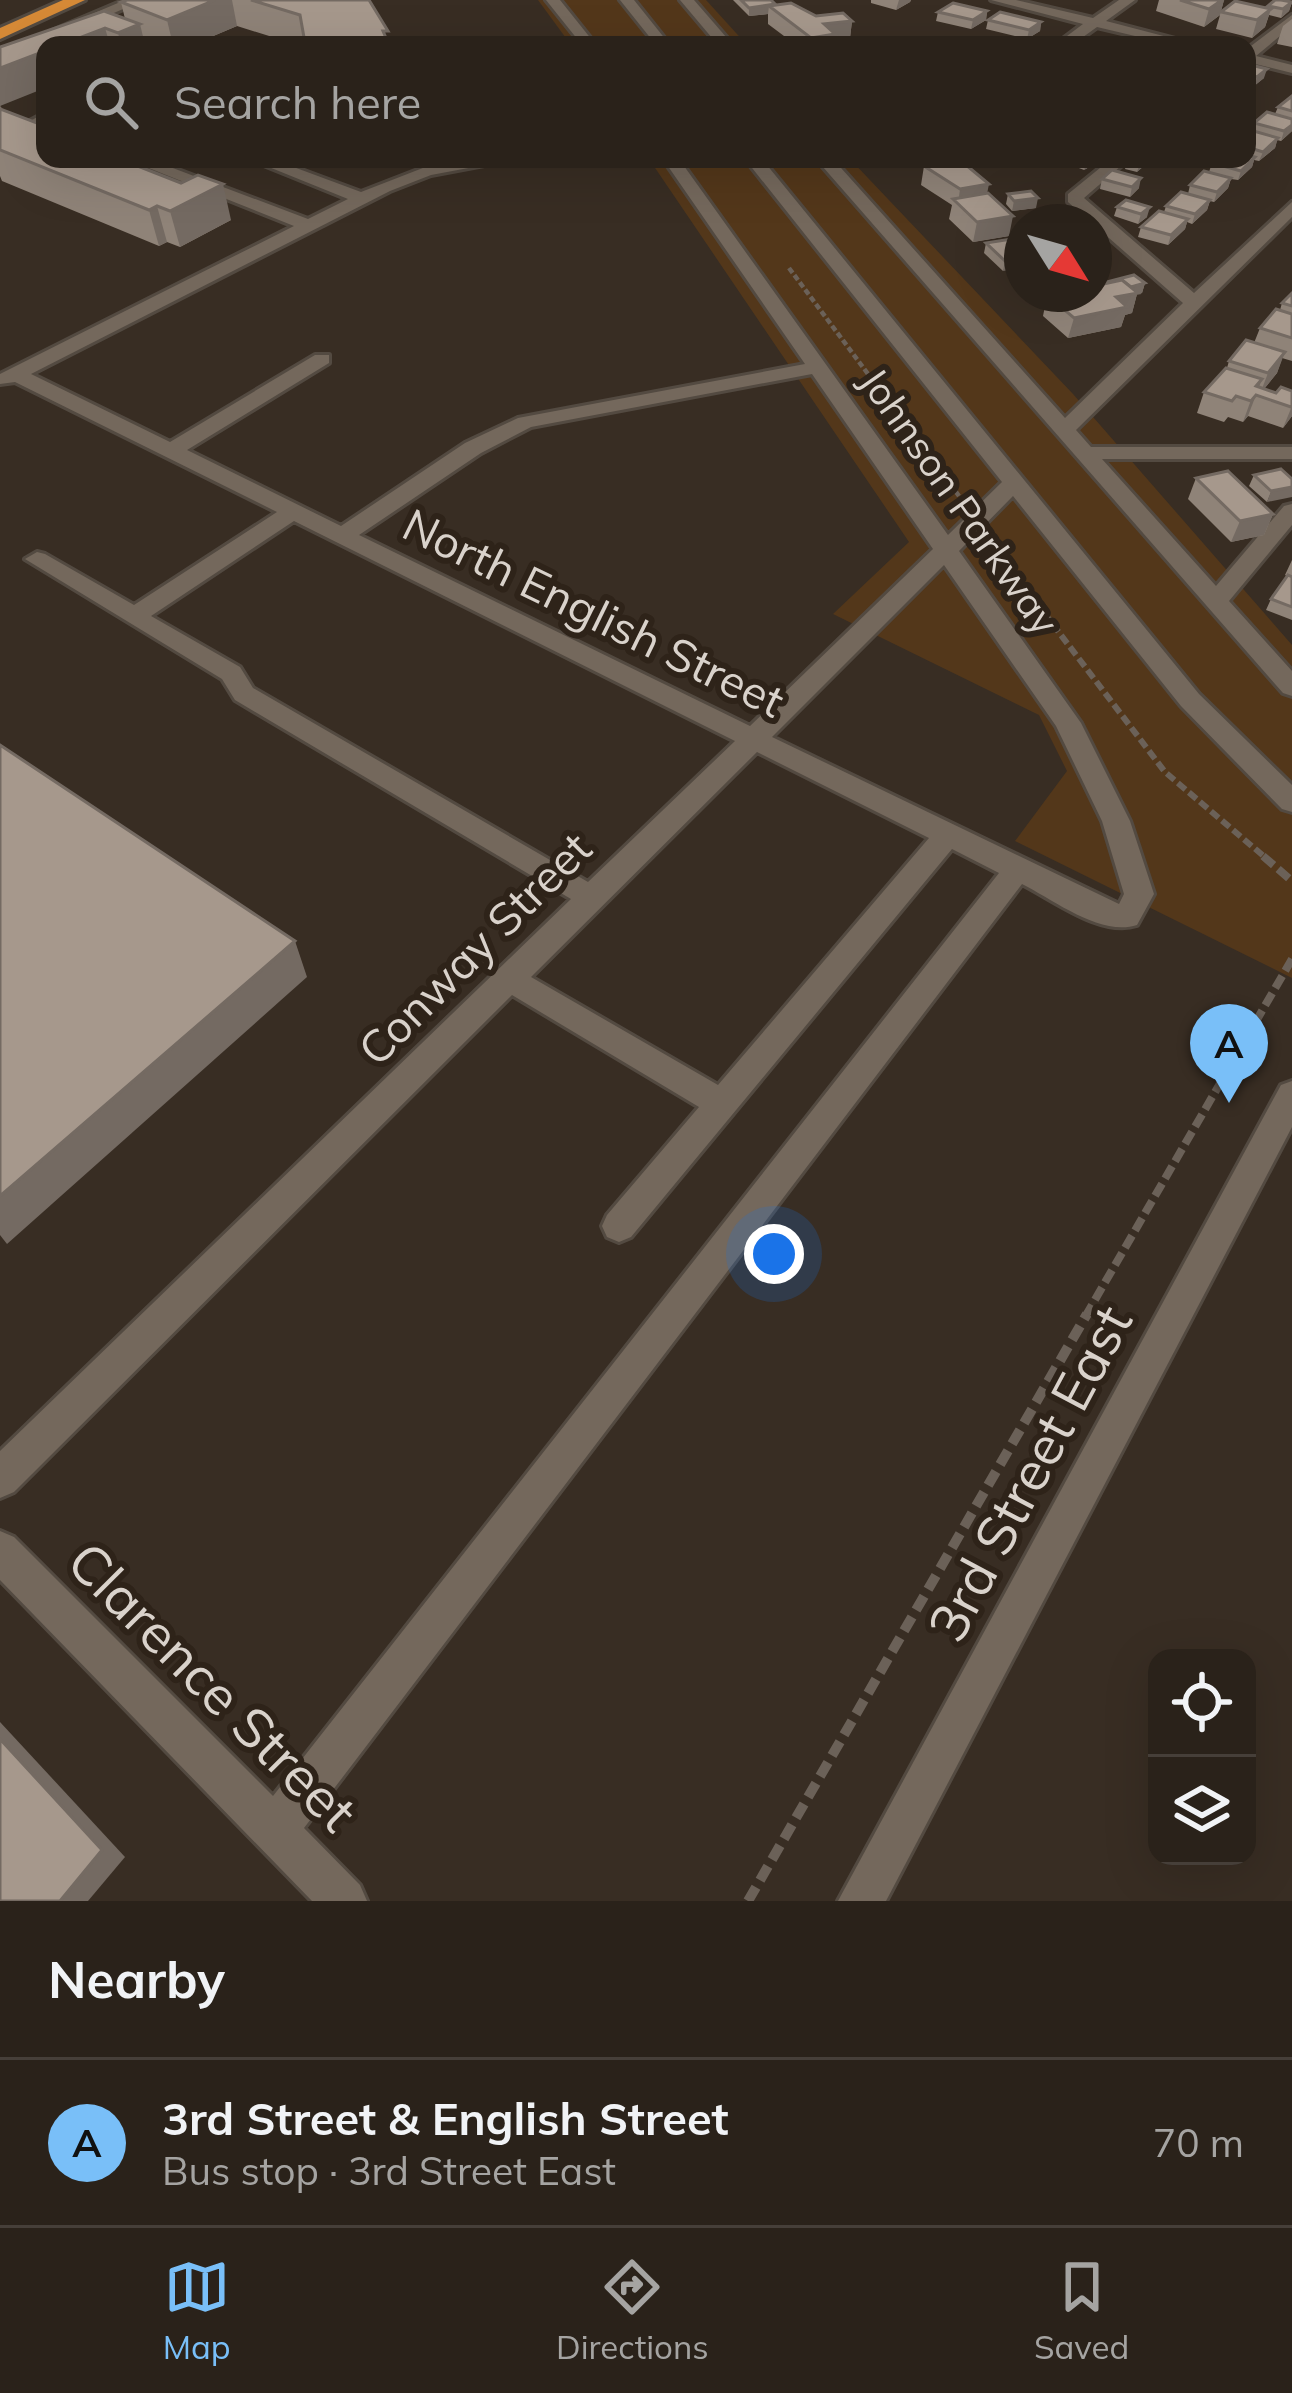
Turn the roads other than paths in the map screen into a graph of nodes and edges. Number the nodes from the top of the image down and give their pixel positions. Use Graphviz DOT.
graph roads {
  1 [pos="52,0"];
  2 [pos="77,0"];
  3 [pos="137,0"];
  4 [pos="553,0"];
  5 [pos="627,0"];
  6 [pos="687,0"];
  7 [pos="998,0"];
  8 [pos="1128,0"];
  9 [pos="1292,20"];
  10 [pos="0,22"];
  11 [pos="1096,22"];
  12 [pos="0,34"];
  13 [pos="52,36"];
  14 [pos="582,36"];
  15 [pos="656,36"];
  16 [pos="718,36"];
  17 [pos="1075,36"];
  18 [pos="1154,36"];
  19 [pos="36,43"];
  20 [pos="1256,50"];
  21 [pos="0,58"];
  22 [pos="1256,59"];
  23 [pos="1292,69"];
  24 [pos="158,168"];
  25 [pos="281,168"];
  26 [pos="422,168"];
  27 [pos="677,168"];
  28 [pos="760,168"];
  29 [pos="832,168"];
  30 [pos="1110,168"];
  31 [pos="362,198"];
  32 [pos="1292,207"];
  33 [pos="308,225"];
  34 [pos="1193,302"];
  35 [pos="322,359"];
  36 [pos="820,368"];
  37 [pos="8,377"];
  38 [pos="1066,428"];
  39 [pos="172,451"];
  40 [pos="1086,453"];
  41 [pos="1292,453"];
  42 [pos="1014,483"];
  43 [pos="294,511"];
  44 [pos="1292,511"];
  45 [pos="343,536"];
  46 [pos="942,550"];
  47 [pos="37,559"];
  48 [pos="1216,602"];
  49 [pos="134,616"];
  50 [pos="1292,687"];
  51 [pos="753,737"];
  52 [pos="1292,802"];
  53 [pos="949,833"];
  54 [pos="1019,868"];
  55 [pos="590,897"];
  56 [pos="1136,909"];
  57 [pos="508,978"];
  58 [pos="1292,1095"];
  59 [pos="721,1104"];
  60 [pos="619,1226"];
  61 [pos="0,1478"];
  62 [pos="0,1551"];
  63 [pos="274,1831"];
  64 [pos="344,1901"];
  65 [pos="861,1901"];
  1 -- 10 [label="highway"];
  2 -- 12 [label="highway"];
  3 -- 13 [label="street"];
  4 -- 14 [label="street"];
  5 -- 15 [label="street"];
  6 -- 16 [label="street"];
  7 -- 11 [label="street"];
  8 -- 11 [label="street"];
  9 -- 20 [label="street"];
  11 -- 17 [label="street"];
  11 -- 18 [label="street"];
  19 -- 21 [label="street"];
  22 -- 23 [label="street"];
  24 -- 33 [label="street"];
  25 -- 31 [label="street"];
  26 -- 31 [label="street"];
  27 -- 36 [label="street, Johnson Parkway"];
  28 -- 42 [label="street, Johnson Parkway"];
  29 -- 38 [label="street"];
  30 -- 34 [label="street"];
  31 -- 33 [label="street"];
  32 -- 34 [label="street"];
  33 -- 37 [label="street"];
  34 -- 38 [label="street"];
  35 -- 39 [label="street"];
  36 -- 45 [label="street"];
  36 -- 46 [label="street, Johnson Parkway"];
  37 -- 39 [label="street, North English Street"];
  38 -- 40 [label="street"];
  39 -- 43 [label="street, North English Street"];
  40 -- 41 [label="street"];
  40 -- 48 [label="street"];
  42 -- 46 [label="street, Conway Street"];
  42 -- 52 [label="street, Johnson Parkway"];
  43 -- 45 [label="street, North English Street"];
  43 -- 49 [label="street"];
  44 -- 48 [label="street"];
  45 -- 51 [label="street, North English Street"];
  46 -- 51 [label="street, Conway Street"];
  46 -- 56 [label="street, Johnson Parkway"];
  47 -- 49 [label="street"];
  48 -- 50 [label="street"];
  49 -- 55 [label="street"];
  51 -- 53 [label="street, North English Street"];
  51 -- 55 [label="street, Conway Street"];
  53 -- 54 [label="street, North English Street"];
  53 -- 59 [label="street"];
  54 -- 56 [label="street, North English Street"];
  54 -- 63 [label="street"];
  55 -- 57 [label="street, Conway Street"];
  57 -- 59 [label="street"];
  57 -- 61 [label="street, Conway Street"];
  58 -- 65 [label="street, 3rd Street East"];
  59 -- 60 [label="street"];
  62 -- 63 [label="street, Clarence Street"];
  63 -- 64 [label="street, Clarence Street"];
}
